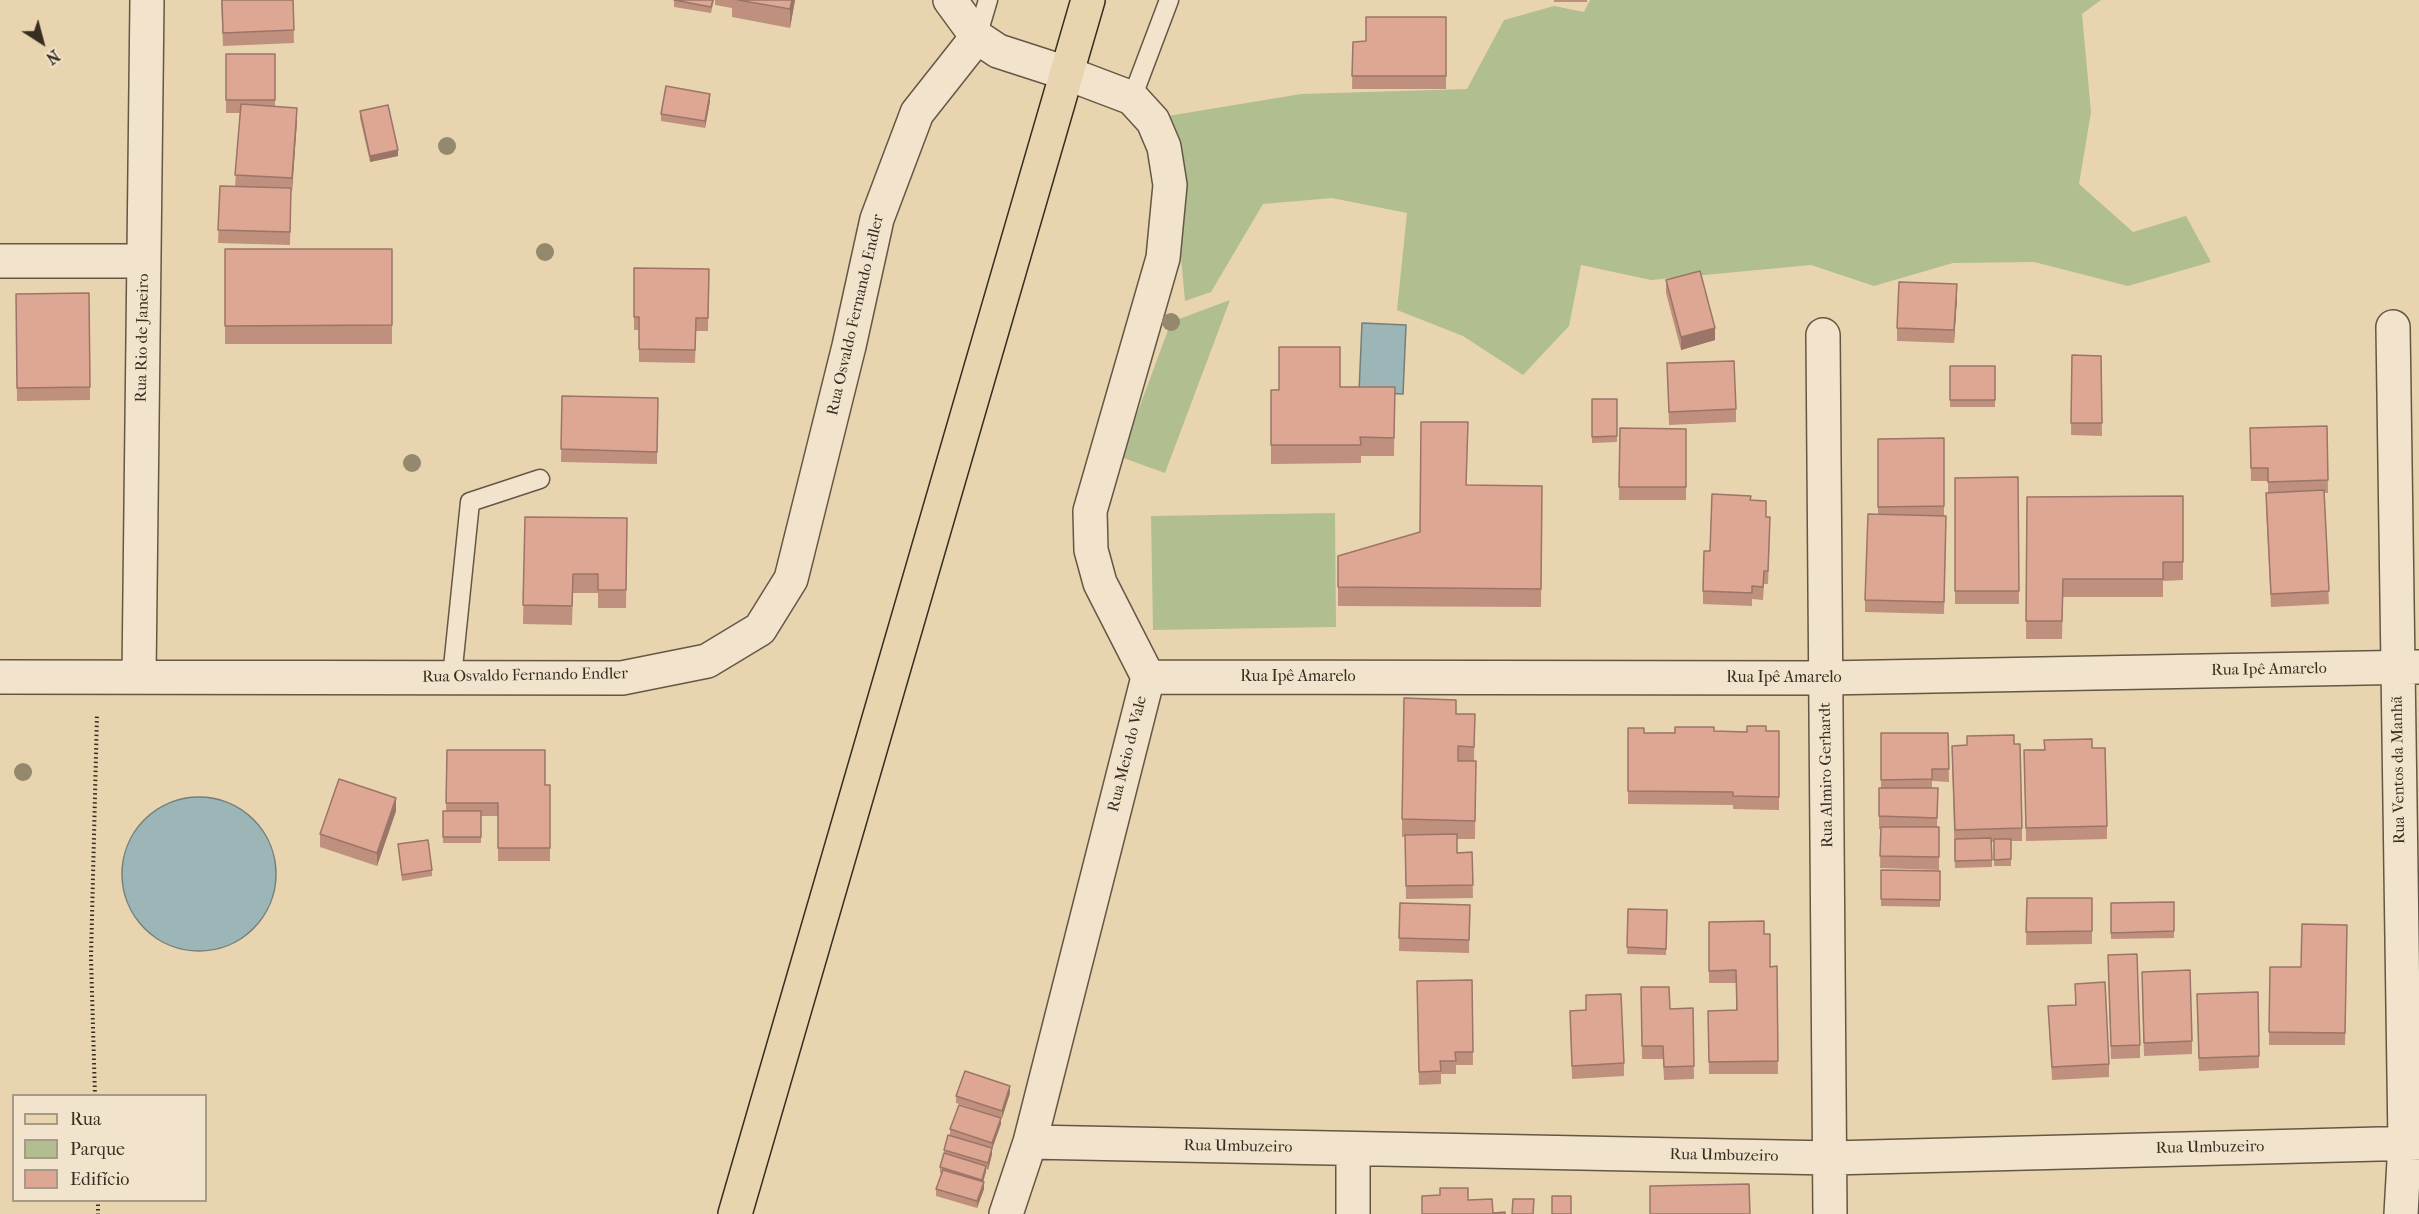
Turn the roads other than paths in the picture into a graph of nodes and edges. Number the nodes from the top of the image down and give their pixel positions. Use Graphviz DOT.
graph roads {
  1 [pos="147,0"];
  2 [pos="950,0"];
  3 [pos="988,0"];
  4 [pos="1088,0"];
  5 [pos="1169,0"];
  6 [pos="977,37"];
  7 [pos="1066,73"];
  8 [pos="1132,98"];
  9 [pos="0,261"];
  10 [pos="144,261"];
  11 [pos="2393,327"];
  12 [pos="1823,335"];
  13 [pos="540,479"];
  14 [pos="2408,667"];
  15 [pos="139,676"];
  16 [pos="0,677"];
  17 [pos="452,677"];
  18 [pos="1148,677"];
  19 [pos="1826,678"];
  20 [pos="1030,1142"];
  21 [pos="2412,1143"];
  22 [pos="1353,1149"];
  23 [pos="1831,1158"];
  24 [pos="735,1214"];
  25 [pos="1006,1214"];
  26 [pos="1353,1214"];
  27 [pos="1830,1214"];
  28 [pos="2401,1214"];
  1 -- 10 [label="street, Rua Rio de Janeiro"];
  2 -- 6 [label="street"];
  3 -- 6 [label="lane"];
  4 -- 7 [label="main road"];
  5 -- 8 [label="lane"];
  6 -- 7 [label="street, Rua Meio do Vale"];
  6 -- 17 [label="street, Rua Osvaldo Fernando Endler"];
  7 -- 8 [label="street, Rua Meio do Vale"];
  7 -- 24 [label="main road"];
  8 -- 18 [label="street, Rua Meio do Vale"];
  9 -- 10 [label="street"];
  10 -- 15 [label="street, Rua Rio de Janeiro"];
  11 -- 14 [label="street, Rua Ventos da Manhã"];
  12 -- 19 [label="street, Rua Almiro Gerhardt"];
  13 -- 17 [label="lane"];
  14 -- 19 [label="street, Rua Ipê Amarelo"];
  14 -- 21 [label="street, Rua Ventos da Manhã"];
  15 -- 16 [label="street, Rua Osvaldo Fernando Endler"];
  15 -- 17 [label="street, Rua Osvaldo Fernando Endler"];
  18 -- 19 [label="street, Rua Ipê Amarelo"];
  18 -- 20 [label="street, Rua Meio do Vale"];
  19 -- 23 [label="street, Rua Almiro Gerhardt"];
  20 -- 22 [label="street, Rua Umbuzeiro"];
  20 -- 25 [label="street, Rua Meio do Vale"];
  21 -- 23 [label="street, Rua Umbuzeiro"];
  21 -- 28 [label="street, Rua Ventos da Manhã"];
  22 -- 23 [label="street, Rua Umbuzeiro"];
  22 -- 26 [label="street"];
  23 -- 27 [label="street, Rua Almiro Gerhardt"];
}
